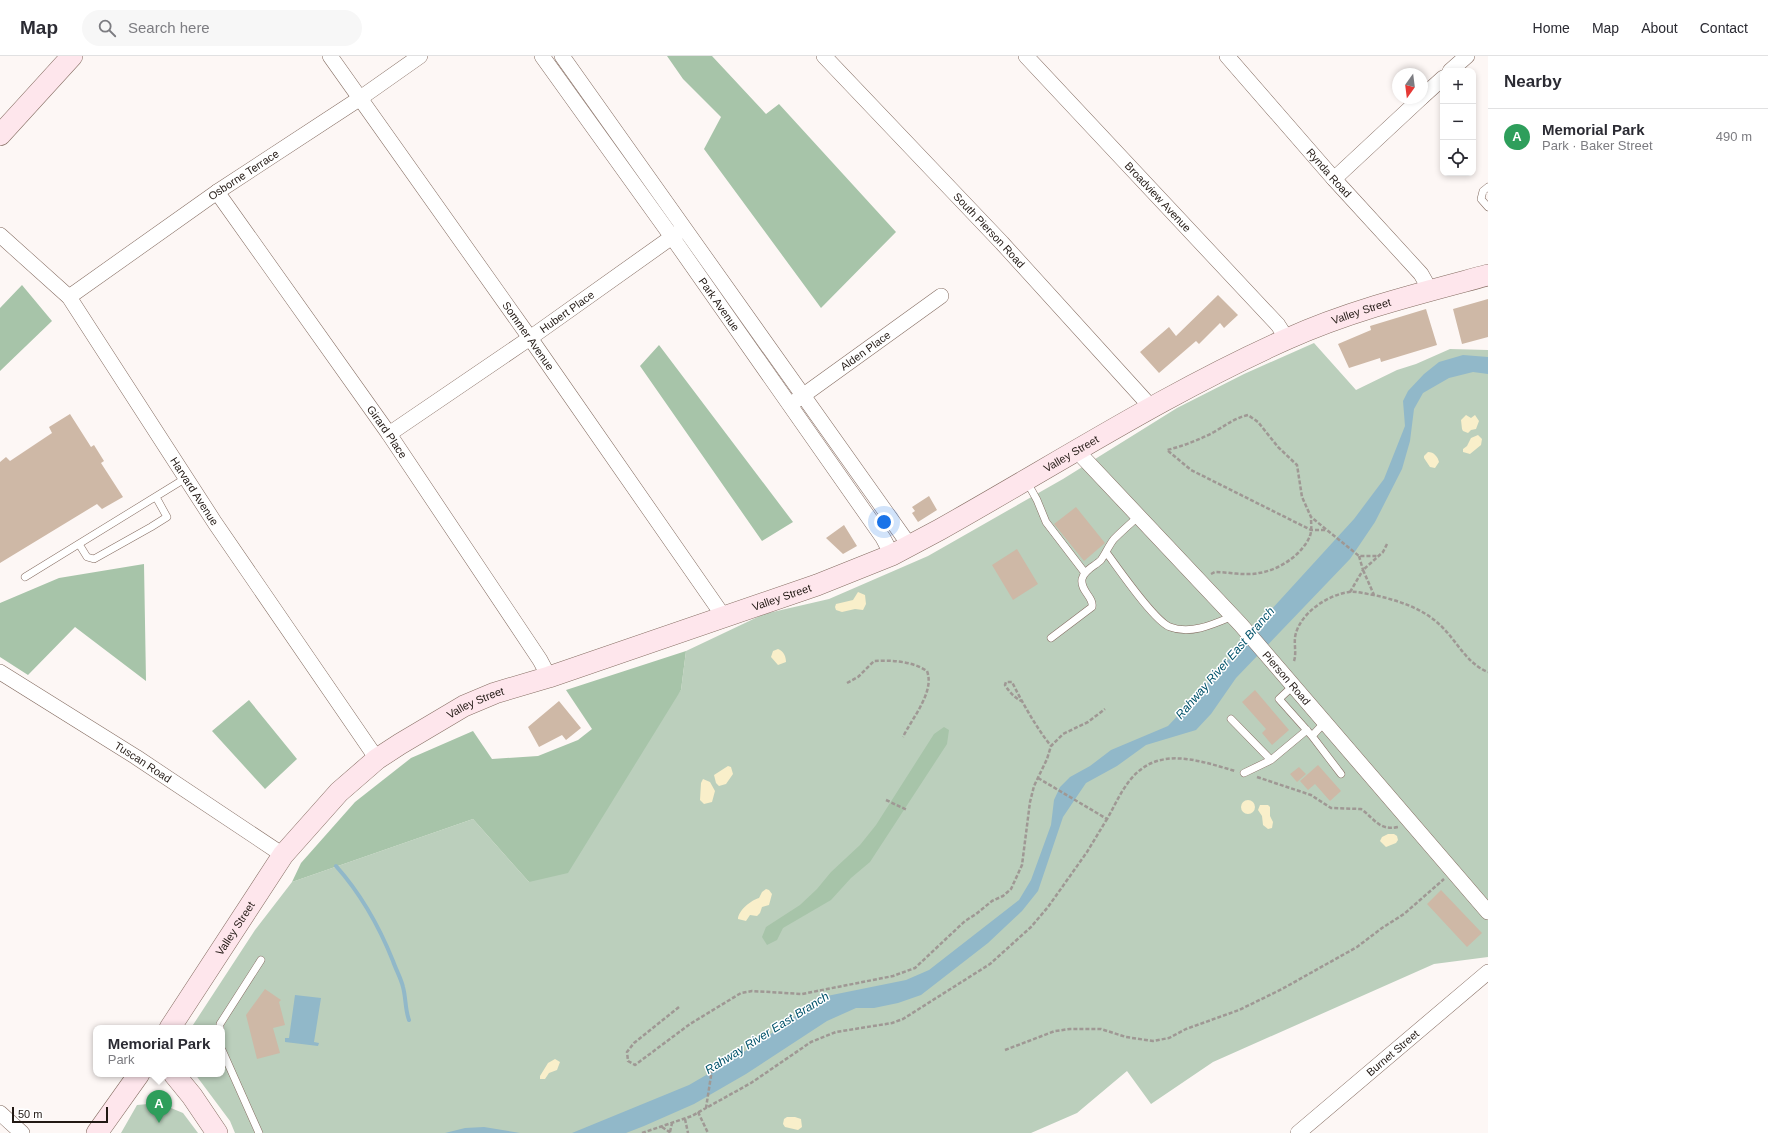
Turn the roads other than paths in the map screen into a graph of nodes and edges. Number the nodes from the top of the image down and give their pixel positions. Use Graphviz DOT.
graph roads {
  1 [pos="72,56"];
  2 [pos="330,56"];
  3 [pos="420,56"];
  4 [pos="542,56"];
  5 [pos="562,56"];
  6 [pos="824,56"];
  7 [pos="1026,56"];
  8 [pos="1227,56"];
  9 [pos="1466,56"];
  10 [pos="1453,68"];
  11 [pos="1440,81"];
  12 [pos="1428,92"];
  13 [pos="359,99"];
  14 [pos="1415,104"];
  15 [pos="0,135"];
  16 [pos="1334,179"];
  17 [pos="1488,187"];
  18 [pos="217,192"];
  19 [pos="1488,207"];
  20 [pos="678,233"];
  21 [pos="0,235"];
  22 [pos="1488,275"];
  23 [pos="1430,290"];
  24 [pos="941,296"];
  25 [pos="69,297"];
  26 [pos="530,338"];
  27 [pos="1287,339"];
  28 [pos="796,401"];
  29 [pos="1151,407"];
  30 [pos="389,434"];
  31 [pos="1077,451"];
  32 [pos="186,478"];
  33 [pos="1026,480"];
  34 [pos="156,497"];
  35 [pos="1139,515"];
  36 [pos="79,544"];
  37 [pos="901,551"];
  38 [pos="1106,552"];
  39 [pos="1085,573"];
  40 [pos="25,577"];
  41 [pos="724,617"];
  42 [pos="1237,620"];
  43 [pos="1052,638"];
  44 [pos="0,672"];
  45 [pos="549,677"];
  46 [pos="1294,685"];
  47 [pos="1231,719"];
  48 [pos="1325,722"];
  49 [pos="1307,730"];
  50 [pos="1312,736"];
  51 [pos="376,759"];
  52 [pos="1271,760"];
  53 [pos="1244,773"];
  54 [pos="1341,774"];
  55 [pos="283,855"];
  56 [pos="1488,912"];
  57 [pos="261,960"];
  58 [pos="1488,972"];
  59 [pos="172,1025"];
  60 [pos="220,1025"];
  61 [pos="225,1057"];
  62 [pos="137,1077"];
  63 [pos="176,1077"];
  64 [pos="0,1113"];
  65 [pos="22,1133"];
  66 [pos="96,1133"];
  67 [pos="218,1133"];
  68 [pos="259,1133"];
  69 [pos="1298,1133"];
  1 -- 15 [label="main road"];
  2 -- 13 [label="street, Sommer Avenue"];
  3 -- 13 [label="street, Osborne Terrace"];
  4 -- 20 [label="street, Park Avenue"];
  5 -- 20 [label="street, Park Avenue"];
  6 -- 29 [label="street, South Pierson Road"];
  7 -- 27 [label="street, Broadview Avenue"];
  8 -- 16 [label="street, Rynda Road"];
  9 -- 10 [label="street"];
  11 -- 12 [label="street"];
  13 -- 18 [label="street, Osborne Terrace"];
  13 -- 26 [label="street, Sommer Avenue"];
  14 -- 16 [label="street"];
  16 -- 23 [label="street, Rynda Road"];
  17 -- 19 [label="lane"];
  18 -- 25 [label="street, Osborne Terrace"];
  18 -- 30 [label="street, Girard Place"];
  20 -- 26 [label="street, Hubert Place"];
  20 -- 28 [label="street, Park Avenue"];
  21 -- 25 [label="street, Harvard Avenue"];
  22 -- 23 [label="main road, Valley Street"];
  23 -- 27 [label="main road, Valley Street"];
  24 -- 28 [label="street, Alden Place"];
  25 -- 32 [label="street, Harvard Avenue"];
  26 -- 30 [label="street, Hubert Place"];
  26 -- 41 [label="street, Sommer Avenue"];
  27 -- 29 [label="main road, Valley Street"];
  28 -- 37 [label="street, Park Avenue"];
  29 -- 31 [label="main road, Valley Street"];
  30 -- 45 [label="street, Girard Place"];
  31 -- 33 [label="main road, Valley Street"];
  31 -- 35 [label="street, Pierson Road"];
  32 -- 34 [label="lane"];
  32 -- 51 [label="street, Harvard Avenue"];
  33 -- 37 [label="main road, Valley Street"];
  33 -- 39 [label="lane"];
  34 -- 36 [label="lane"];
  34 -- 36 [label="lane"];
  35 -- 38 [label="lane"];
  35 -- 42 [label="street, Pierson Road"];
  36 -- 40 [label="lane"];
  37 -- 41 [label="main road, Valley Street"];
  38 -- 39 [label="lane"];
  38 -- 42 [label="lane"];
  39 -- 43 [label="lane"];
  41 -- 45 [label="main road, Valley Street"];
  42 -- 46 [label="street, Pierson Road"];
  44 -- 55 [label="street, Tuscan Road"];
  45 -- 51 [label="main road, Valley Street"];
  46 -- 48 [label="street, Pierson Road"];
  46 -- 49 [label="lane"];
  47 -- 52 [label="lane"];
  48 -- 50 [label="lane"];
  48 -- 56 [label="street, Pierson Road"];
  49 -- 50 [label="lane"];
  49 -- 52 [label="lane"];
  50 -- 54 [label="lane"];
  51 -- 55 [label="main road, Valley Street"];
  52 -- 53 [label="lane"];
  55 -- 59 [label="main road, Valley Street"];
  57 -- 60 [label="lane"];
  58 -- 69 [label="street, Burnet Street"];
  61 -- 68 [label="lane"];
  62 -- 66 [label="main road"];
  63 -- 67 [label="main road"];
  64 -- 65 [label="street"];
}
